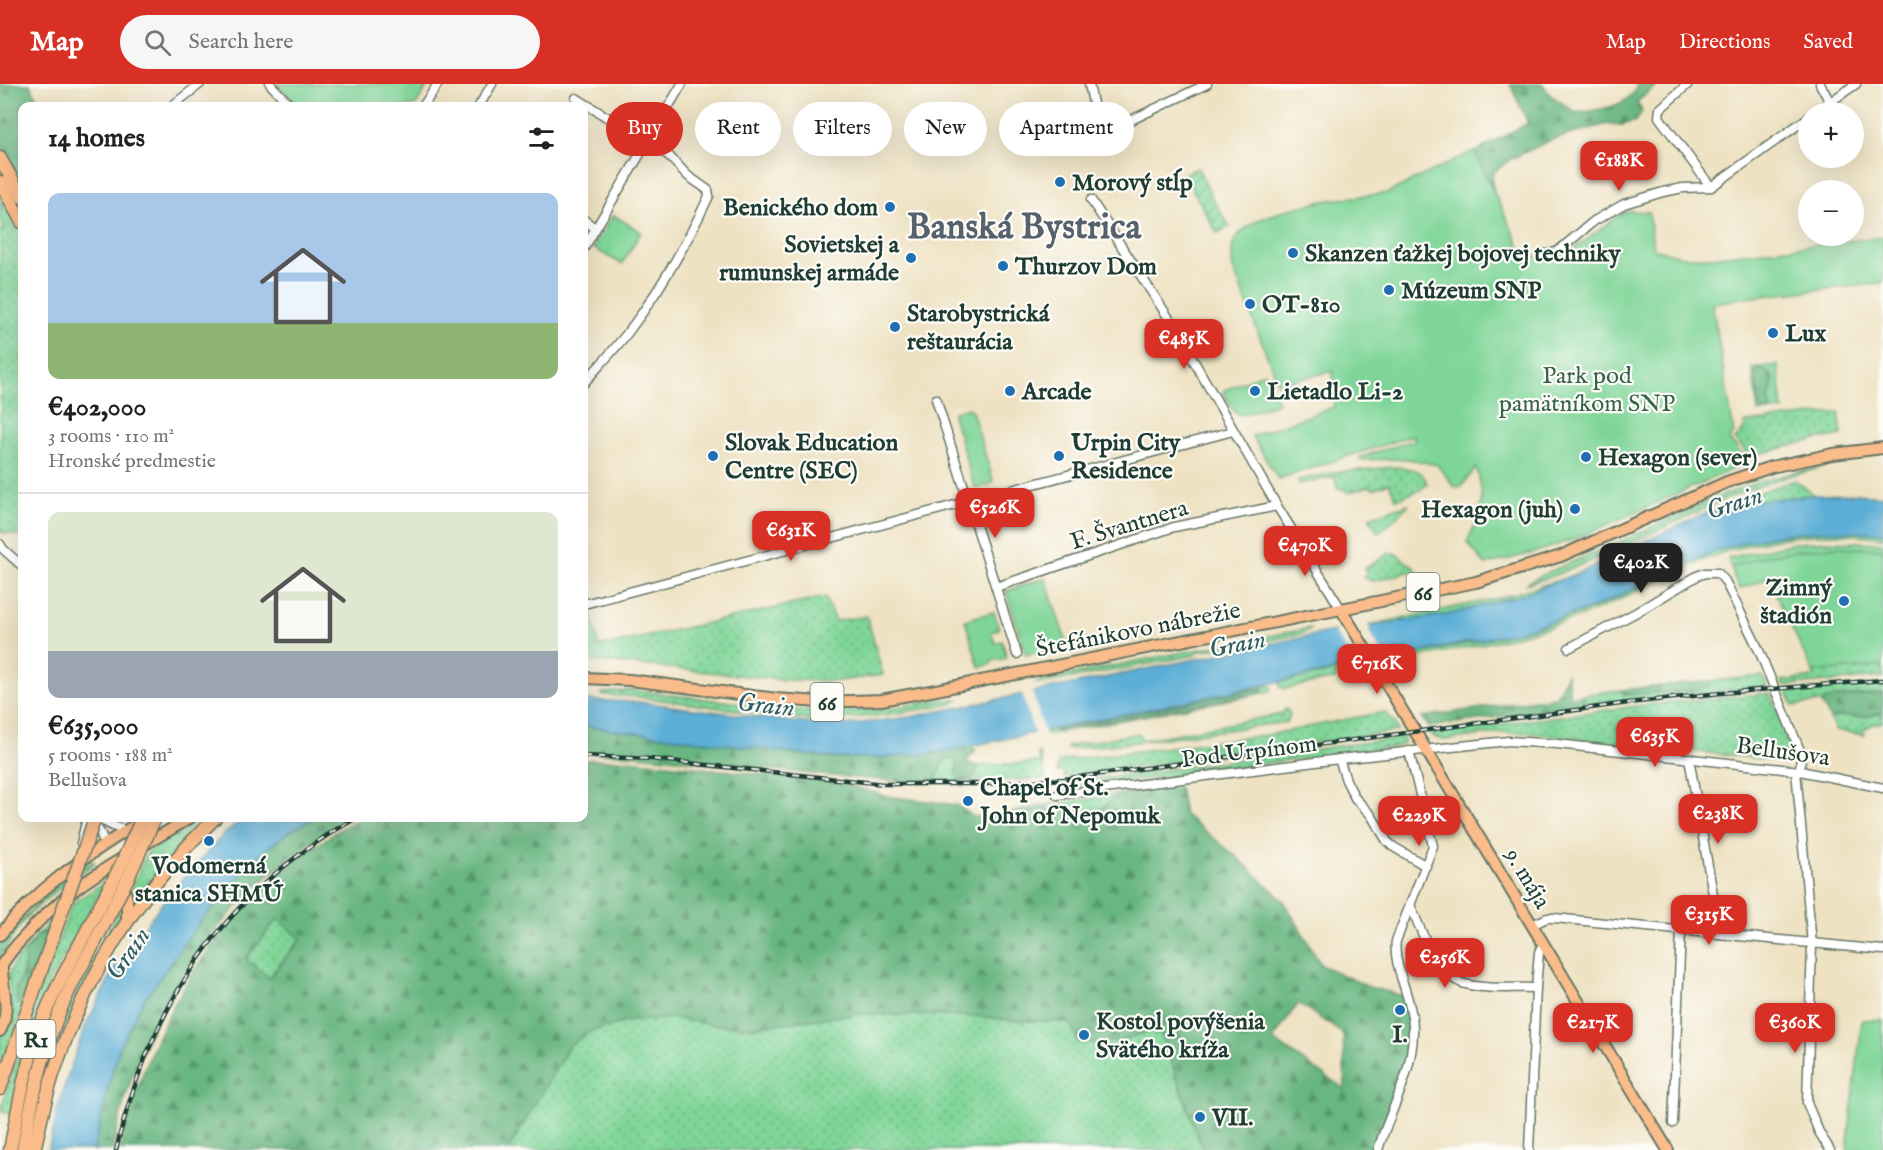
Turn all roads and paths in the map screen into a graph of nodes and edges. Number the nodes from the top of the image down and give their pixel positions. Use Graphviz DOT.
graph roads {
  1 [pos="200,84"];
  2 [pos="270,84"];
  3 [pos="438,84"];
  4 [pos="492,84"];
  5 [pos="682,84"];
  6 [pos="1089,84"];
  7 [pos="1207,84"];
  8 [pos="1688,84"];
  9 [pos="1820,84"];
  10 [pos="1856,84"];
  11 [pos="576,98"];
  12 [pos="177,102"];
  13 [pos="287,102"];
  14 [pos="426,102"];
  15 [pos="481,102"];
  16 [pos="582,102"];
  17 [pos="671,102"];
  18 [pos="1093,102"];
  19 [pos="1830,102"];
  20 [pos="588,105"];
  21 [pos="606,117"];
  22 [pos="1134,118"];
  23 [pos="1798,125"];
  24 [pos="639,156"];
  25 [pos="670,156"];
  26 [pos="0,158"];
  27 [pos="0,182"];
  28 [pos="1711,187"];
  29 [pos="18,190"];
  30 [pos="1091,200"];
  31 [pos="18,215"];
  32 [pos="588,223"];
  33 [pos="595,228"];
  34 [pos="588,241"];
  35 [pos="1541,254"];
  36 [pos="588,378"];
  37 [pos="936,399"];
  38 [pos="1233,431"];
  39 [pos="1883,448"];
  40 [pos="969,500"];
  41 [pos="1277,506"];
  42 [pos="0,544"];
  43 [pos="18,562"];
  44 [pos="996,587"];
  45 [pos="588,603"];
  46 [pos="1341,609"];
  47 [pos="1569,648"];
  48 [pos="1017,654"];
  49 [pos="588,678"];
  50 [pos="1426,749"];
  51 [pos="1409,751"];
  52 [pos="1339,759"];
  53 [pos="1689,759"];
  54 [pos="1798,771"];
  55 [pos="1883,788"];
  56 [pos="1057,795"];
  57 [pos="91,822"];
  58 [pos="91,822"];
  59 [pos="94,822"];
  60 [pos="102,822"];
  61 [pos="140,822"];
  62 [pos="141,822"];
  63 [pos="153,822"];
  64 [pos="183,822"];
  65 [pos="211,822"];
  66 [pos="126,831"];
  67 [pos="104,845"];
  68 [pos="114,863"];
  69 [pos="76,864"];
  70 [pos="1426,866"];
  71 [pos="1410,905"];
  72 [pos="127,921"];
  73 [pos="1532,925"];
  74 [pos="1681,930"];
  75 [pos="1720,934"];
  76 [pos="0,935"];
  77 [pos="89,939"];
  78 [pos="1543,944"];
  79 [pos="1812,944"];
  80 [pos="1883,950"];
  81 [pos="1,966"];
  82 [pos="1536,988"];
  83 [pos="0,1031"];
  84 [pos="0,1089"];
  85 [pos="1673,1123"];
  86 [pos="10,1150"];
  87 [pos="23,1150"];
  88 [pos="34,1150"];
  89 [pos="1378,1150"];
  90 [pos="1529,1150"];
  91 [pos="1668,1150"];
  92 [pos="1830,1150"];
  1 -- 12 [label="street"];
  2 -- 13 [label="street"];
  3 -- 14 [label="street"];
  4 -- 15 [label="street"];
  5 -- 17 [label="street"];
  6 -- 18 [label="street"];
  7 -- 22 [label="street"];
  8 -- 28 [label="street"];
  9 -- 19 [label="street"];
  10 -- 19 [label="street"];
  11 -- 16 [label="street"];
  20 -- 21 [label="street"];
  23 -- 28 [label="street"];
  24 -- 33 [label="street"];
  25 -- 36 [label="street"];
  26 -- 29 [label="highway"];
  27 -- 31 [label="highway"];
  28 -- 35 [label="street"];
  30 -- 38 [label="street"];
  32 -- 33 [label="street"];
  33 -- 34 [label="street"];
  37 -- 40 [label="street"];
  38 -- 40 [label="street"];
  38 -- 41 [label="street"];
  39 -- 46 [label="main road, Štefánikovo nábrežie / 66"];
  40 -- 44 [label="street"];
  40 -- 45 [label="street"];
  41 -- 44 [label="street, F. Švantnera"];
  41 -- 46 [label="street"];
  42 -- 43 [label="street"];
  44 -- 48 [label="street"];
  46 -- 49 [label="main road, Štefánikovo nábrežie / 66"];
  46 -- 50 [label="main road, 9. mája"];
  47 -- 54 [label="street"];
  50 -- 51 [label="street, Pod Urpínom"];
  50 -- 53 [label="street, Bellušova"];
  50 -- 73 [label="main road, 9. mája"];
  51 -- 52 [label="street, Pod Urpínom"];
  51 -- 70 [label="street"];
  52 -- 56 [label="street, Pod Urpínom"];
  52 -- 70 [label="street, Pod Urpínom"];
  53 -- 54 [label="street, Bellušova"];
  53 -- 75 [label="street"];
  54 -- 55 [label="street, Bellušova"];
  54 -- 79 [label="street"];
  57 -- 69 [label="street"];
  58 -- 84 [label="highway, bridge"];
  59 -- 67 [label="street"];
  60 -- 66 [label="street"];
  61 -- 77 [label="highway, R1, bridge"];
  62 -- 66 [label="main road"];
  63 -- 77 [label="highway, R1, bridge"];
  64 -- 68 [label="main road"];
  65 -- 72 [label="highway"];
  66 -- 67 [label="main road"];
  67 -- 68 [label="main road"];
  67 -- 69 [label="main road"];
  68 -- 72 [label="main road"];
  68 -- 81 [label="main road"];
  69 -- 76 [label="main road"];
  70 -- 71 [label="street"];
  71 -- 82 [label="street"];
  71 -- 89 [label="street"];
  72 -- 88 [label="highway"];
  73 -- 74 [label="street"];
  73 -- 78 [label="main road, 9. mája"];
  74 -- 75 [label="street"];
  74 -- 85 [label="street"];
  75 -- 79 [label="street"];
  77 -- 86 [label="highway, R1"];
  77 -- 87 [label="highway, R1"];
  78 -- 82 [label="street"];
  78 -- 91 [label="main road, 9. mája"];
  79 -- 80 [label="street"];
  79 -- 92 [label="street"];
  81 -- 83 [label="main road"];
  82 -- 90 [label="street"];
}
